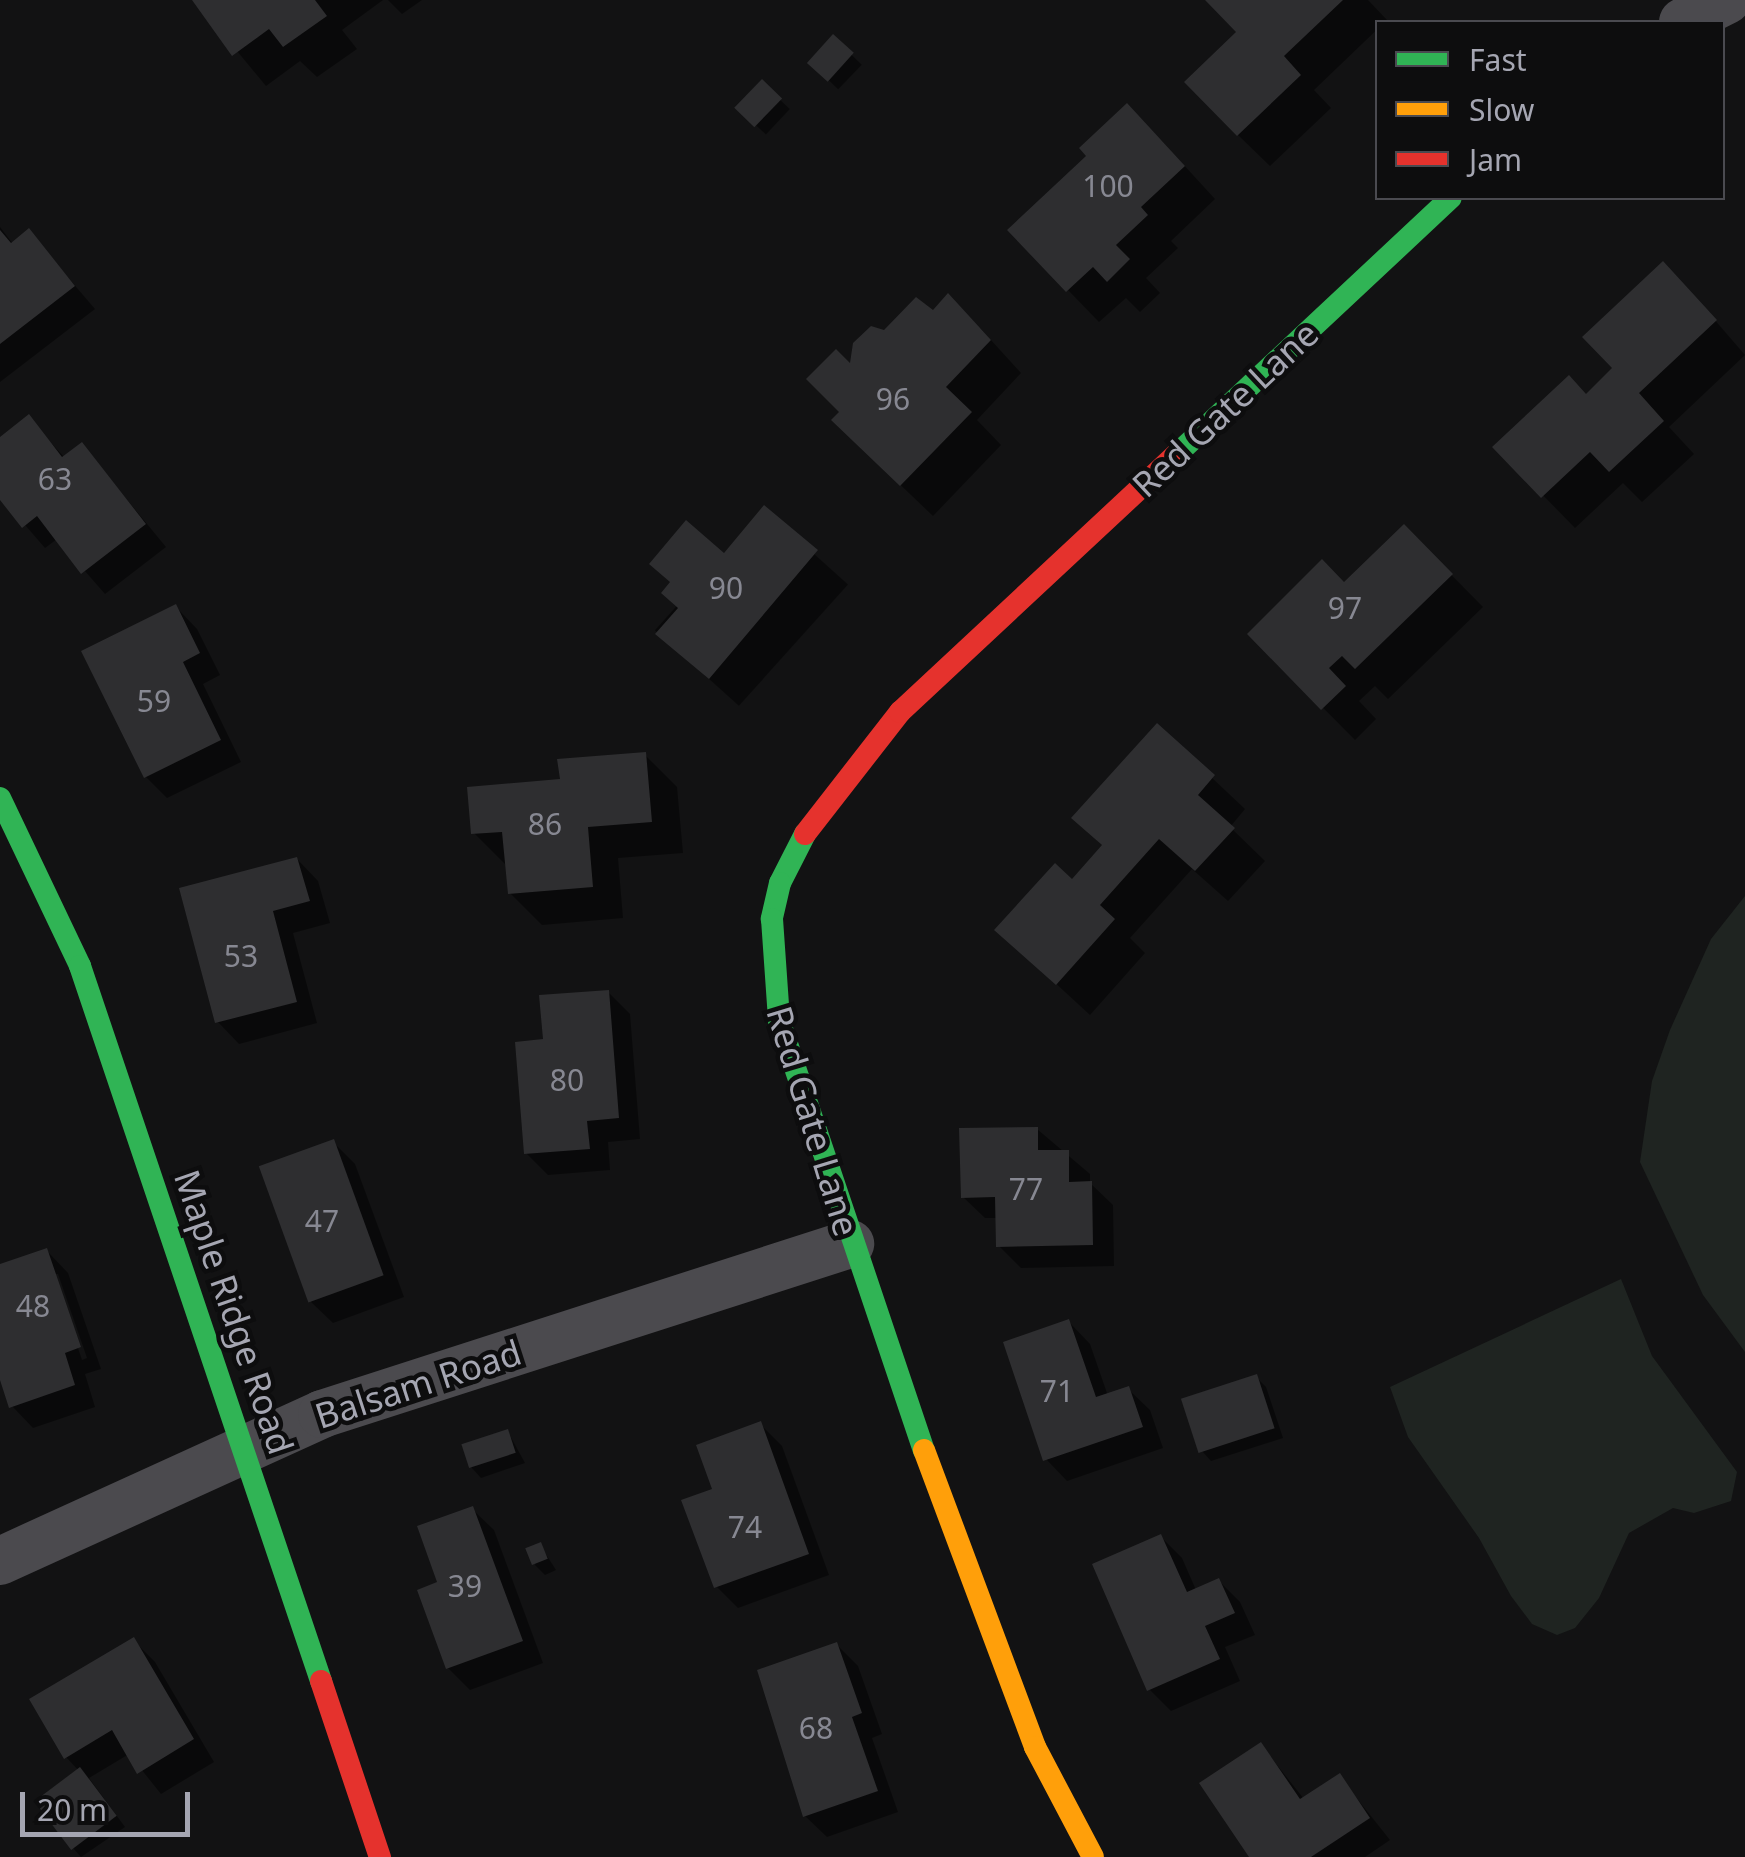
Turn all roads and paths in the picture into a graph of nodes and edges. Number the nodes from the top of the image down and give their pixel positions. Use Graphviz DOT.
graph roads {
  1 [pos="1727,0"];
  2 [pos="1686,20"];
  3 [pos="1449,200"];
  4 [pos="4,814"];
  5 [pos="850,1244"];
  6 [pos="243,1446"];
  7 [pos="0,1561"];
  8 [pos="380,1857"];
  9 [pos="1093,1857"];
  1 -- 2 [label="street"];
  3 -- 5 [label="street, Red Gate Lane"];
  4 -- 6 [label="street, Maple Ridge Road"];
  5 -- 6 [label="street, Balsam Road"];
  5 -- 9 [label="street, Red Gate Lane"];
  6 -- 7 [label="street, Balsam Road"];
  6 -- 8 [label="street, Maple Ridge Road"];
}
